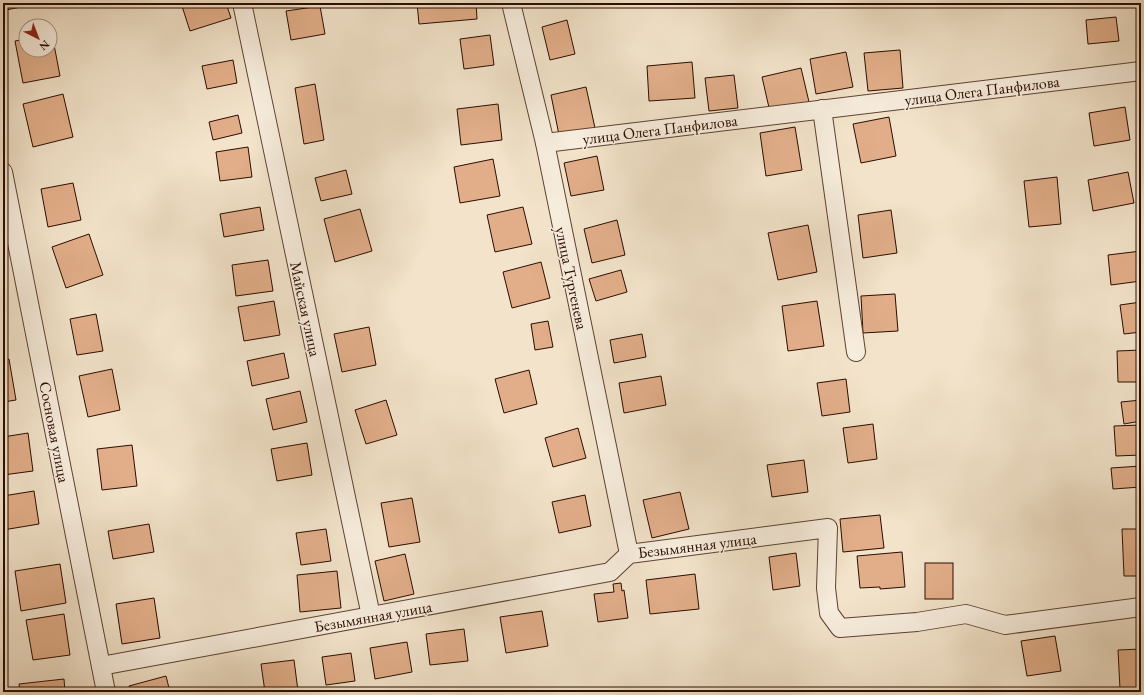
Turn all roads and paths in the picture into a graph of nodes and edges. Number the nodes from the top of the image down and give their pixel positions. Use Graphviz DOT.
graph roads {
  1 [pos="242,3"];
  2 [pos="511,3"];
  3 [pos="1141,71"];
  4 [pos="822,109"];
  5 [pos="545,143"];
  6 [pos="3,172"];
  7 [pos="856,352"];
  8 [pos="628,554"];
  9 [pos="1141,607"];
  10 [pos="371,616"];
  11 [pos="101,666"];
  12 [pos="106,692"];
  1 -- 10 [label="street, Майская улица"];
  2 -- 5 [label="street, улица Тургенева"];
  3 -- 4 [label="street, улица Олега Панфилова"];
  4 -- 5 [label="street, улица Олега Панфилова"];
  4 -- 7 [label="street"];
  5 -- 8 [label="street, улица Тургенева"];
  6 -- 11 [label="street, Сосновая улица"];
  8 -- 9 [label="street, Безымянная улица"];
  8 -- 10 [label="street, Безымянная улица"];
  10 -- 11 [label="street, Безымянная улица"];
  11 -- 12 [label="street, Сосновая улица"];
}
